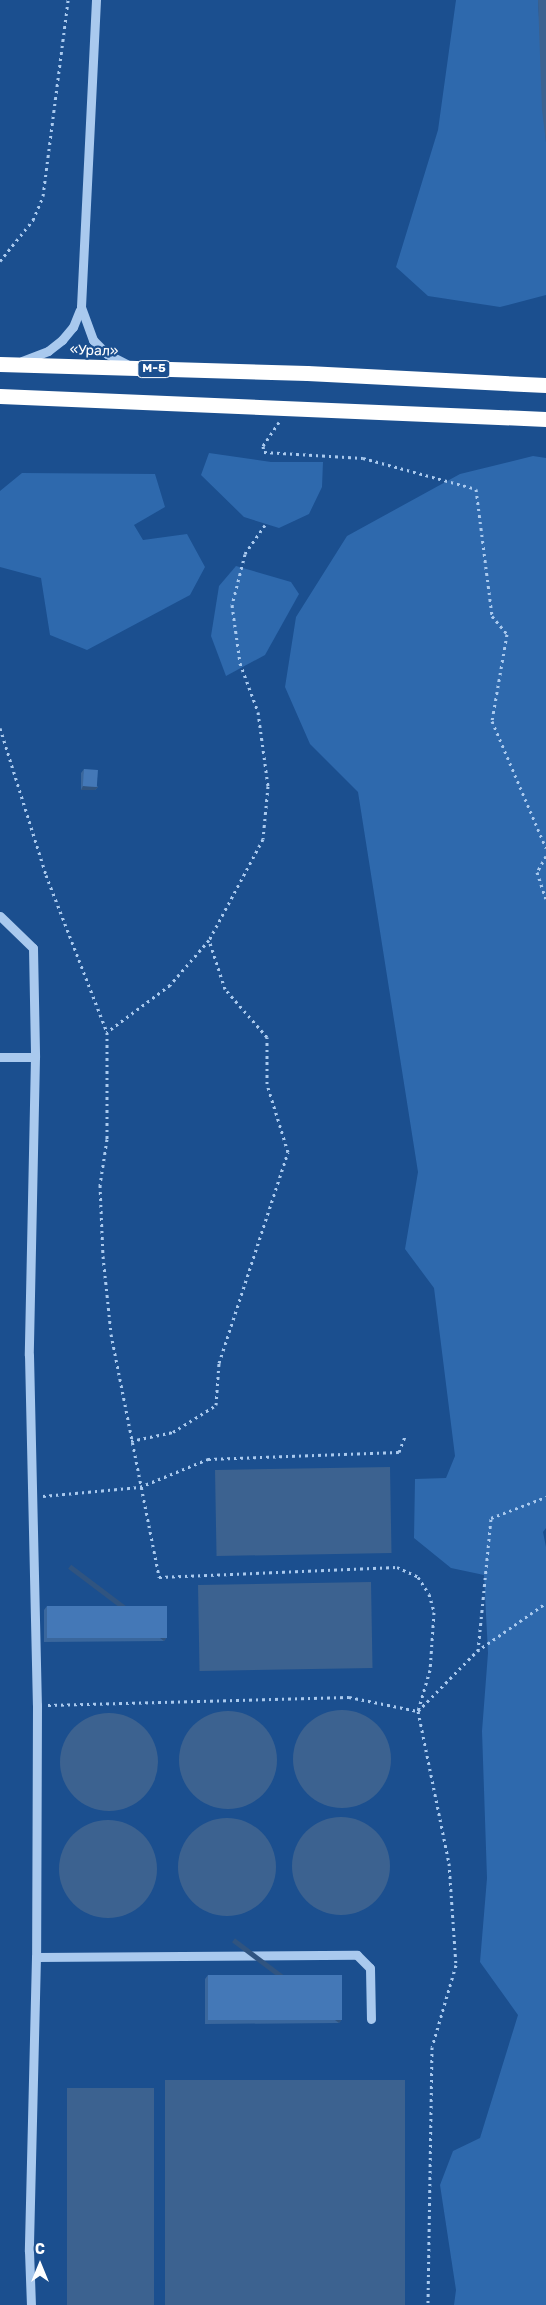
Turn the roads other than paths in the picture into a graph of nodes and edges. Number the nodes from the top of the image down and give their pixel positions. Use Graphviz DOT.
graph roads {
  1 [pos="96,0"];
  2 [pos="81,307"];
  3 [pos="5,364"];
  4 [pos="145,369"];
  5 [pos="546,385"];
  6 [pos="0,396"];
  7 [pos="546,418"];
  8 [pos="0,916"];
  9 [pos="0,1057"];
  10 [pos="35,1057"];
  11 [pos="36,1956"];
  12 [pos="371,2019"];
  13 [pos="31,2305"];
  1 -- 2 [label="lane"];
  2 -- 3 [label="lane"];
  2 -- 4 [label="lane"];
  3 -- 4 [label="highway, «Урал» / М-5"];
  4 -- 5 [label="highway, «Урал» / М-5"];
  6 -- 7 [label="highway"];
  8 -- 10 [label="lane"];
  9 -- 10 [label="lane"];
  10 -- 11 [label="lane"];
  11 -- 12 [label="lane"];
  11 -- 13 [label="lane"];
}
